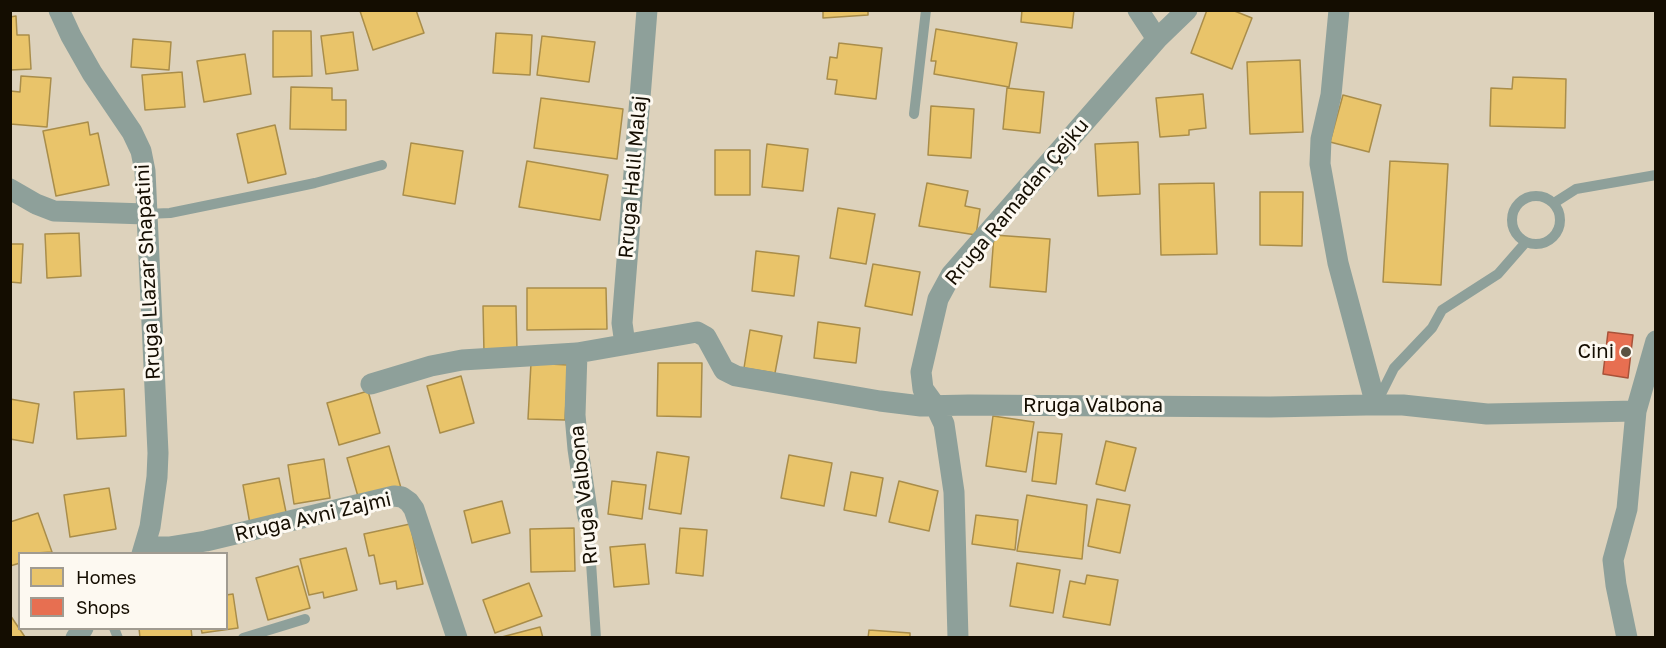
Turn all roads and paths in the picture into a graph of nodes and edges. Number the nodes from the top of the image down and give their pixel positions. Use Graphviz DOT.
graph roads {
  1 [pos="59,10"];
  2 [pos="648,10"];
  3 [pos="926,10"];
  4 [pos="1138,10"];
  5 [pos="1187,10"];
  6 [pos="1338,10"];
  7 [pos="1157,39"];
  8 [pos="914,114"];
  9 [pos="382,165"];
  10 [pos="1656,175"];
  11 [pos="10,189"];
  12 [pos="1554,203"];
  13 [pos="146,214"];
  14 [pos="1526,242"];
  15 [pos="1656,341"];
  16 [pos="625,344"];
  17 [pos="577,352"];
  18 [pos="371,384"];
  19 [pos="1648,392"];
  20 [pos="1376,405"];
  21 [pos="936,407"];
  22 [pos="1636,411"];
  23 [pos="588,517"];
  24 [pos="143,550"];
  25 [pos="304,619"];
  26 [pos="243,638"];
  27 [pos="457,638"];
  28 [pos="596,638"];
  29 [pos="958,638"];
  30 [pos="1627,638"];
  1 -- 13 [label="street, Rruga Llazar Shapatini"];
  2 -- 16 [label="street, Rruga Halil Malaj"];
  3 -- 8 [label="lane"];
  4 -- 7 [label="street"];
  5 -- 7 [label="street, Rruga Ramadan Çejku"];
  6 -- 20 [label="street"];
  7 -- 21 [label="street, Rruga Ramadan Çejku"];
  9 -- 13 [label="lane"];
  10 -- 12 [label="lane"];
  11 -- 13 [label="street"];
  12 -- 14 [label="lane"];
  12 -- 14 [label="lane"];
  13 -- 24 [label="street, Rruga Llazar Shapatini"];
  14 -- 20 [label="lane"];
  15 -- 19 [label="street"];
  16 -- 17 [label="street, Rruga Valbona"];
  16 -- 21 [label="street, Rruga Valbona"];
  17 -- 18 [label="street, Rruga Valbona"];
  17 -- 23 [label="street, Rruga Valbona"];
  19 -- 22 [label="street"];
  20 -- 21 [label="street, Rruga Valbona"];
  20 -- 22 [label="street, Rruga Valbona"];
  21 -- 29 [label="street, Rruga Ramadan Çejku"];
  22 -- 30 [label="street"];
  23 -- 28 [label="lane, Rruga Valbona"];
  24 -- 27 [label="street, Rruga Avni Zajmi"];
  25 -- 26 [label="lane"];
}
